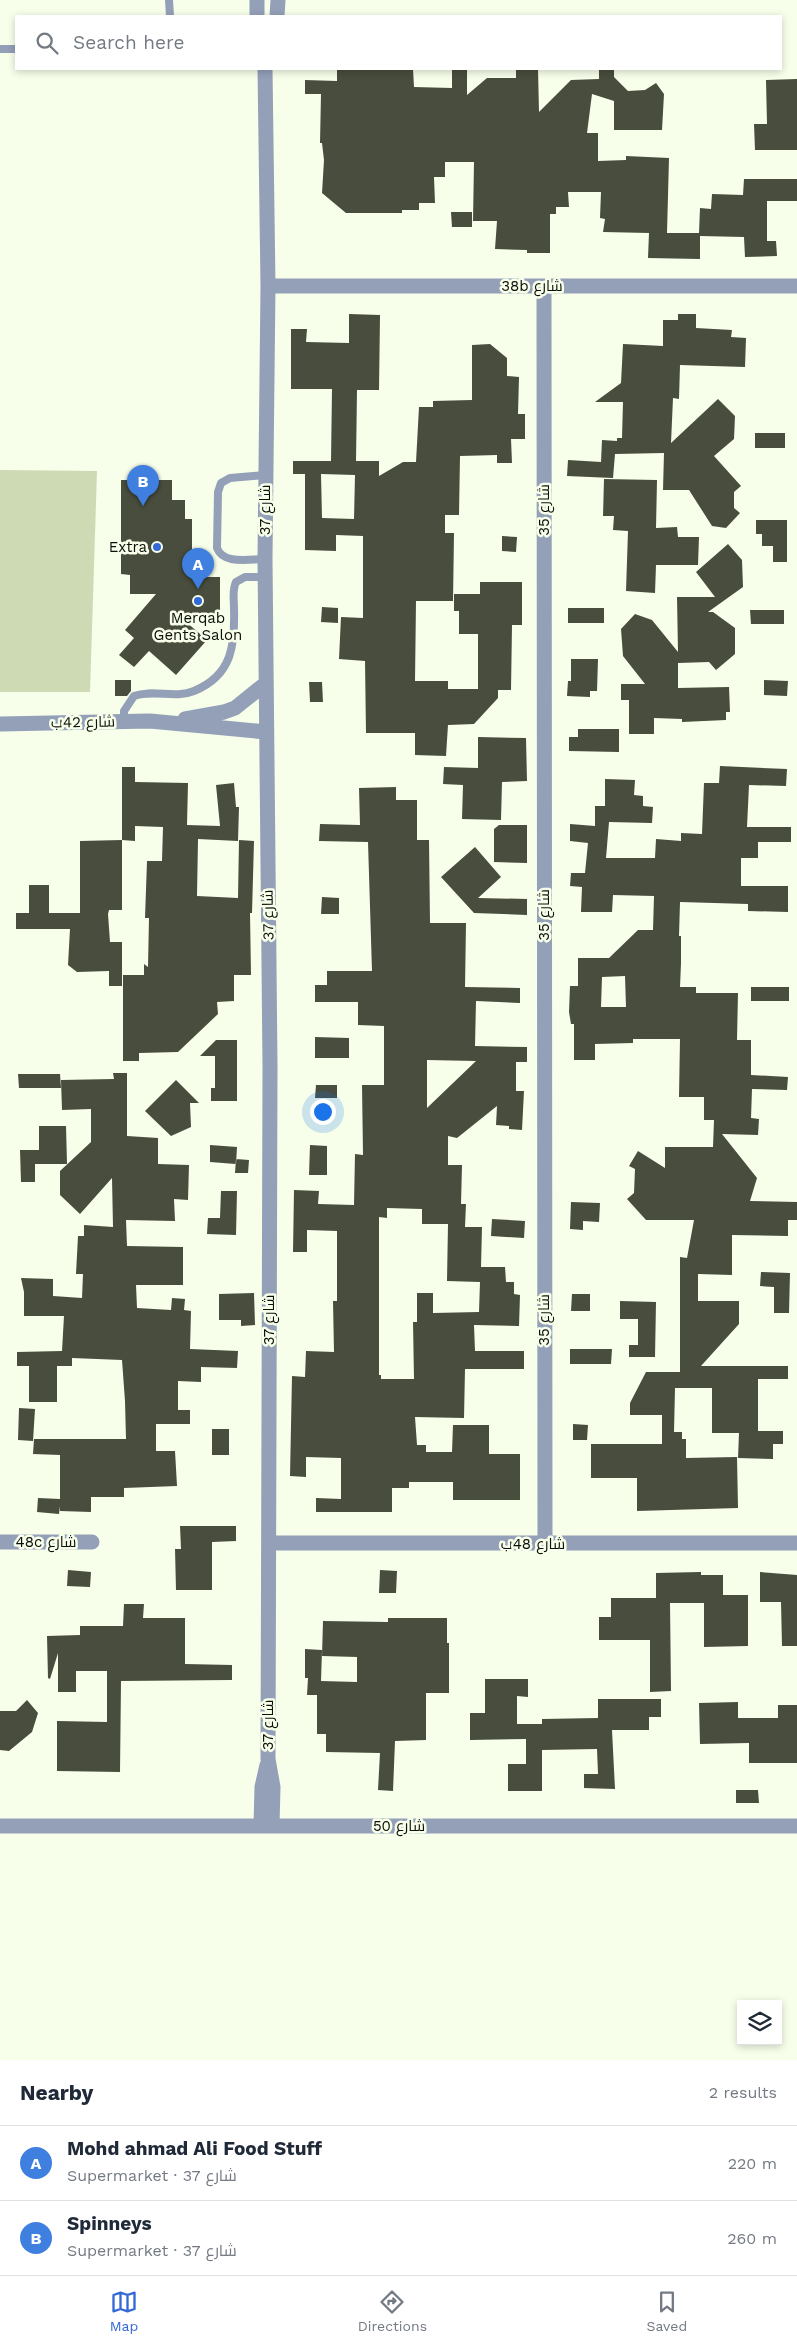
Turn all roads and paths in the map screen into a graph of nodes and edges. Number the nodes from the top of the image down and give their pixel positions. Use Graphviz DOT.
graph roads {
  1 [pos="169,0"];
  2 [pos="257,0"];
  3 [pos="278,0"];
  4 [pos="170,15"];
  5 [pos="257,15"];
  6 [pos="277,15"];
  7 [pos="0,49"];
  8 [pos="15,49"];
  9 [pos="266,70"];
  10 [pos="268,286"];
  11 [pos="544,286"];
  12 [pos="797,286"];
  13 [pos="265,475"];
  14 [pos="265,559"];
  15 [pos="265,577"];
  16 [pos="265,684"];
  17 [pos="124,721"];
  18 [pos="166,722"];
  19 [pos="0,724"];
  20 [pos="266,732"];
  21 [pos="0,1542"];
  22 [pos="92,1542"];
  23 [pos="268,1543"];
  24 [pos="797,1543"];
  25 [pos="544,1544"];
  26 [pos="266,1825"];
  27 [pos="0,1826"];
  28 [pos="797,1826"];
  1 -- 4 [label="lane"];
  2 -- 5 [label="street"];
  3 -- 6 [label="street"];
  7 -- 8 [label="lane"];
  9 -- 10 [label="street, شارع 37"];
  10 -- 11 [label="street, 38b شارع"];
  10 -- 13 [label="street, شارع 37"];
  11 -- 12 [label="street, 38b شارع"];
  11 -- 25 [label="street, شارع 35"];
  13 -- 14 [label="street, شارع 37"];
  13 -- 14 [label="lane"];
  14 -- 15 [label="street, شارع 37"];
  15 -- 16 [label="street, شارع 37"];
  15 -- 17 [label="lane"];
  16 -- 18 [label="street, شارع 42ب"];
  16 -- 20 [label="street, شارع 37"];
  17 -- 18 [label="street, شارع 42ب"];
  17 -- 19 [label="street, شارع 42ب"];
  18 -- 20 [label="street, شارع 42ب"];
  20 -- 23 [label="street, شارع 37"];
  21 -- 22 [label="street, 48c شارع"];
  23 -- 25 [label="street, شارع 48ب"];
  23 -- 26 [label="street, شارع 37"];
  24 -- 25 [label="street, شارع 48ب"];
  26 -- 27 [label="street, شارع 50"];
  26 -- 28 [label="street, شارع 50"];
}
